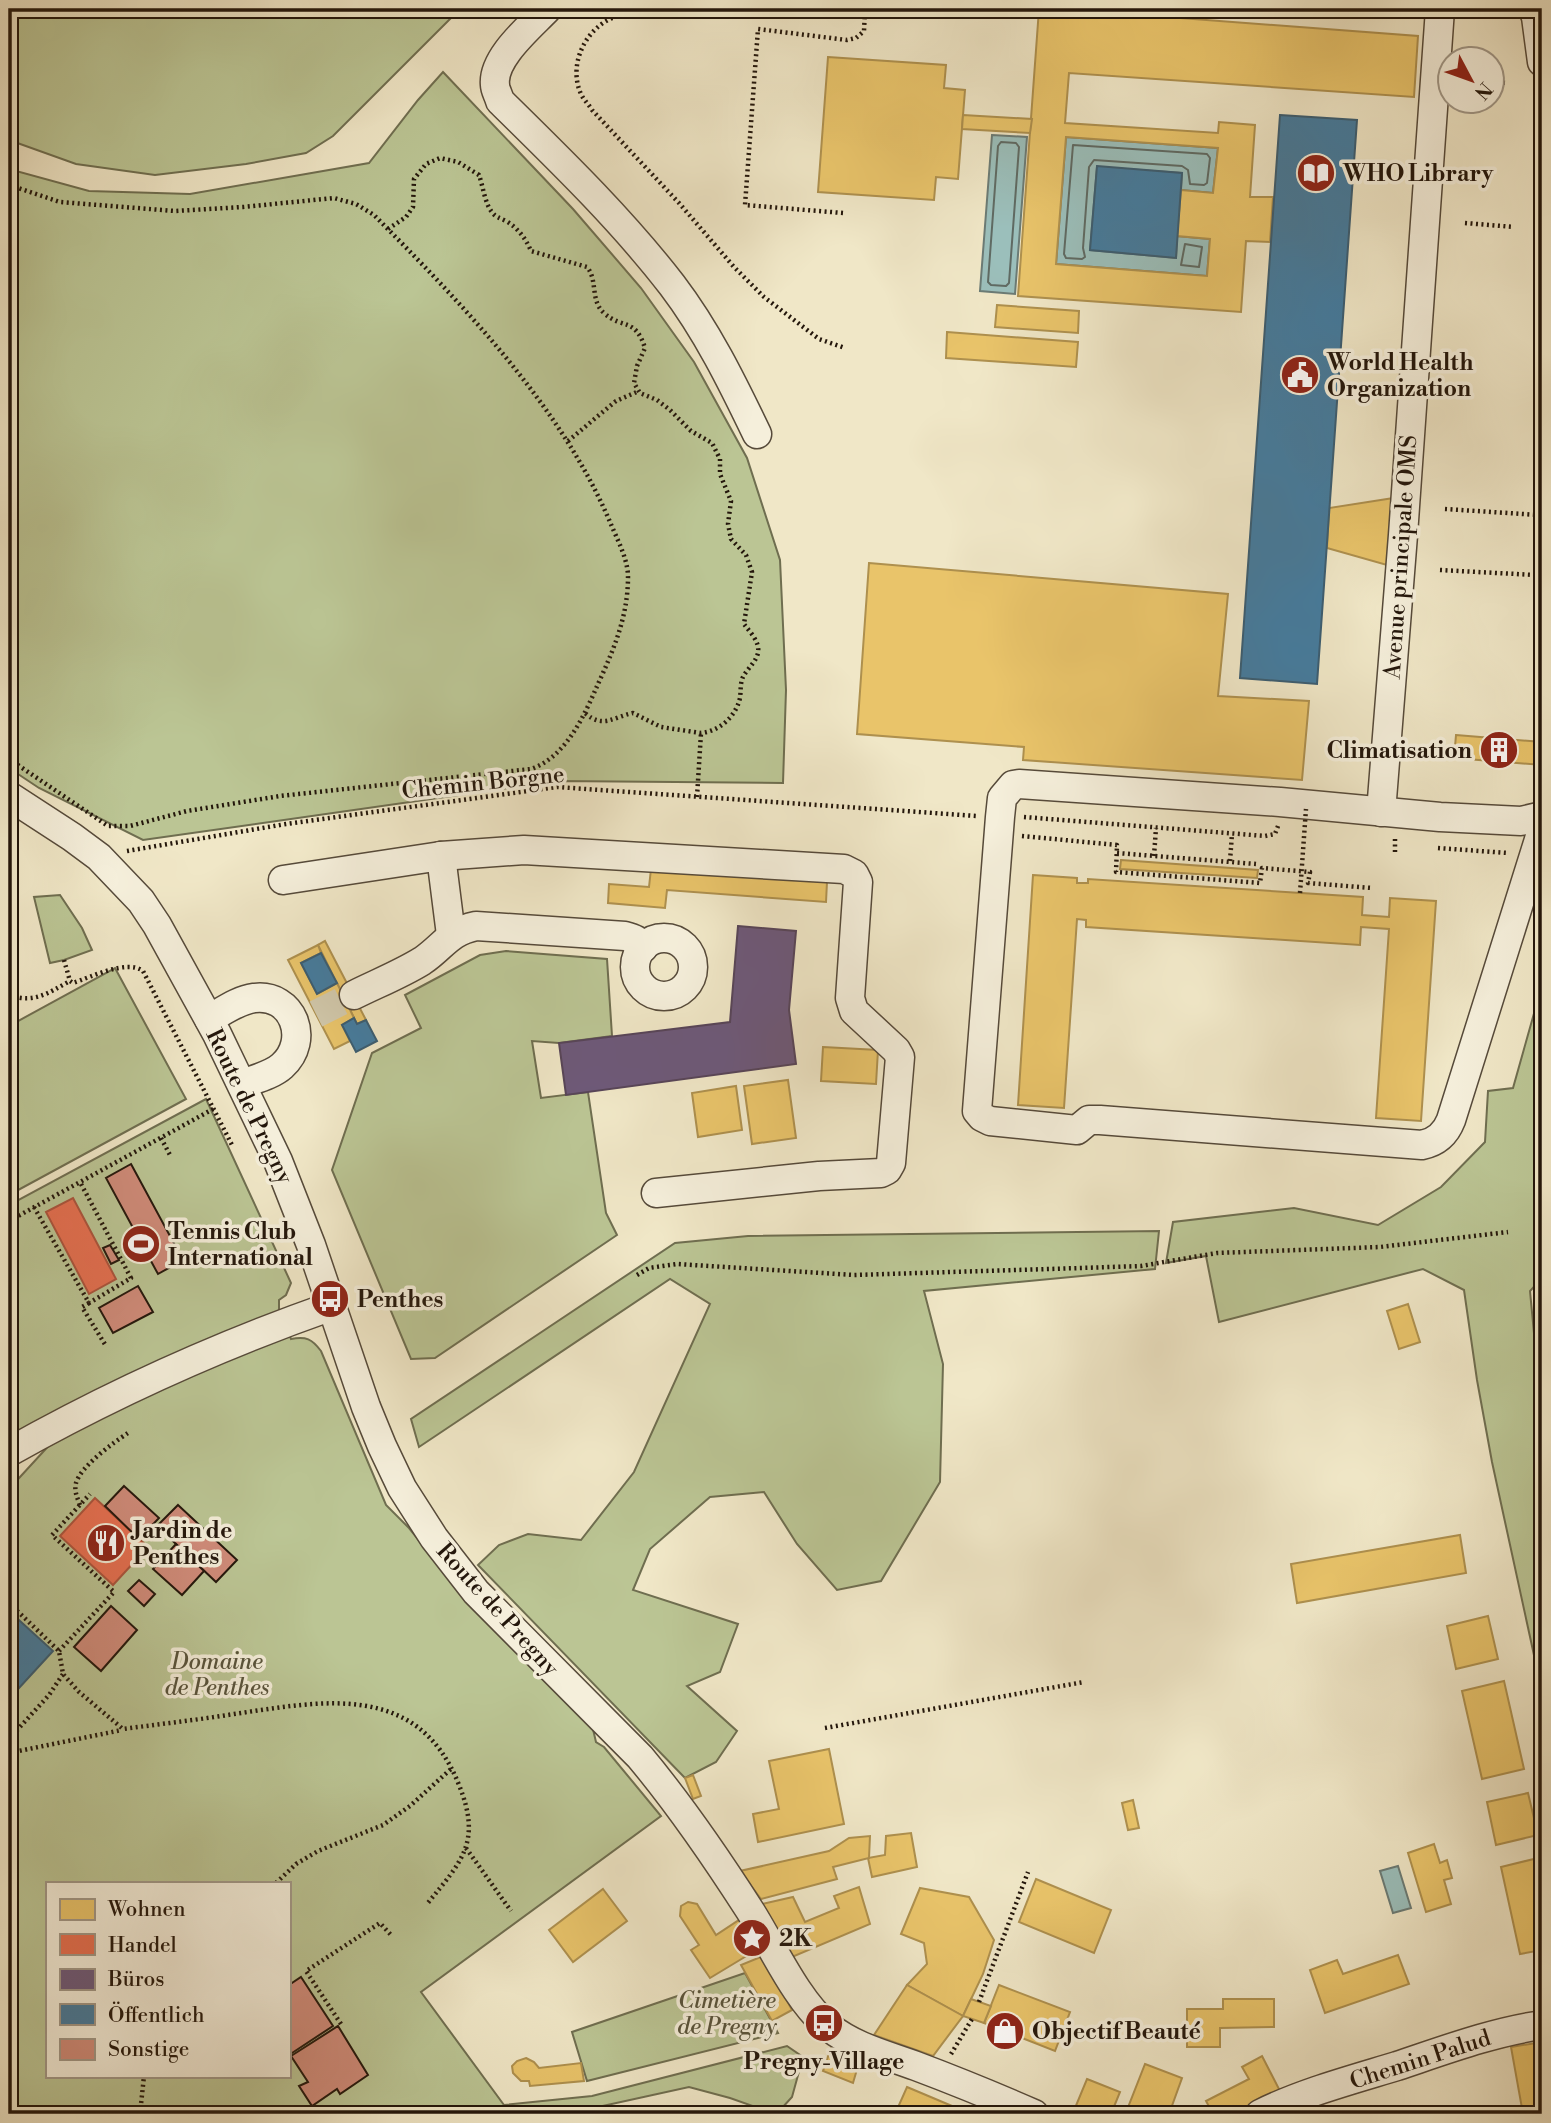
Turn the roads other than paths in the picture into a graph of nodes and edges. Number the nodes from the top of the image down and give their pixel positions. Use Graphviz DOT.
graph roads {
  1 [pos="547,9"];
  2 [pos="1440,9"];
  3 [pos="1533,9"];
  4 [pos="1542,62"];
  5 [pos="757,434"];
  6 [pos="9,796"];
  7 [pos="1381,812"];
  8 [pos="1542,816"];
  9 [pos="1542,830"];
  10 [pos="441,856"];
  11 [pos="283,880"];
  12 [pos="451,935"];
  13 [pos="643,948"];
  14 [pos="354,995"];
  15 [pos="209,1019"];
  16 [pos="242,1084"];
  17 [pos="656,1193"];
  18 [pos="332,1306"];
  19 [pos="9,1452"];
  20 [pos="1542,2025"];
  21 [pos="1034,2114"];
  22 [pos="1260,2114"];
  1 -- 5 [label="street"];
  2 -- 7 [label="street, Avenue principale OMS"];
  3 -- 4 [label="street"];
  6 -- 15 [label="street, Route de Pregny"];
  7 -- 8 [label="street"];
  7 -- 9 [label="street"];
  10 -- 11 [label="street"];
  10 -- 12 [label="street"];
  10 -- 17 [label="street"];
  12 -- 13 [label="street"];
  12 -- 14 [label="street"];
  15 -- 16 [label="street, Route de Pregny"];
  15 -- 16 [label="street"];
  16 -- 18 [label="street, Route de Pregny"];
  18 -- 19 [label="street"];
  18 -- 21 [label="street, Route de Pregny"];
  20 -- 22 [label="street, Chemin Palud"];
}
